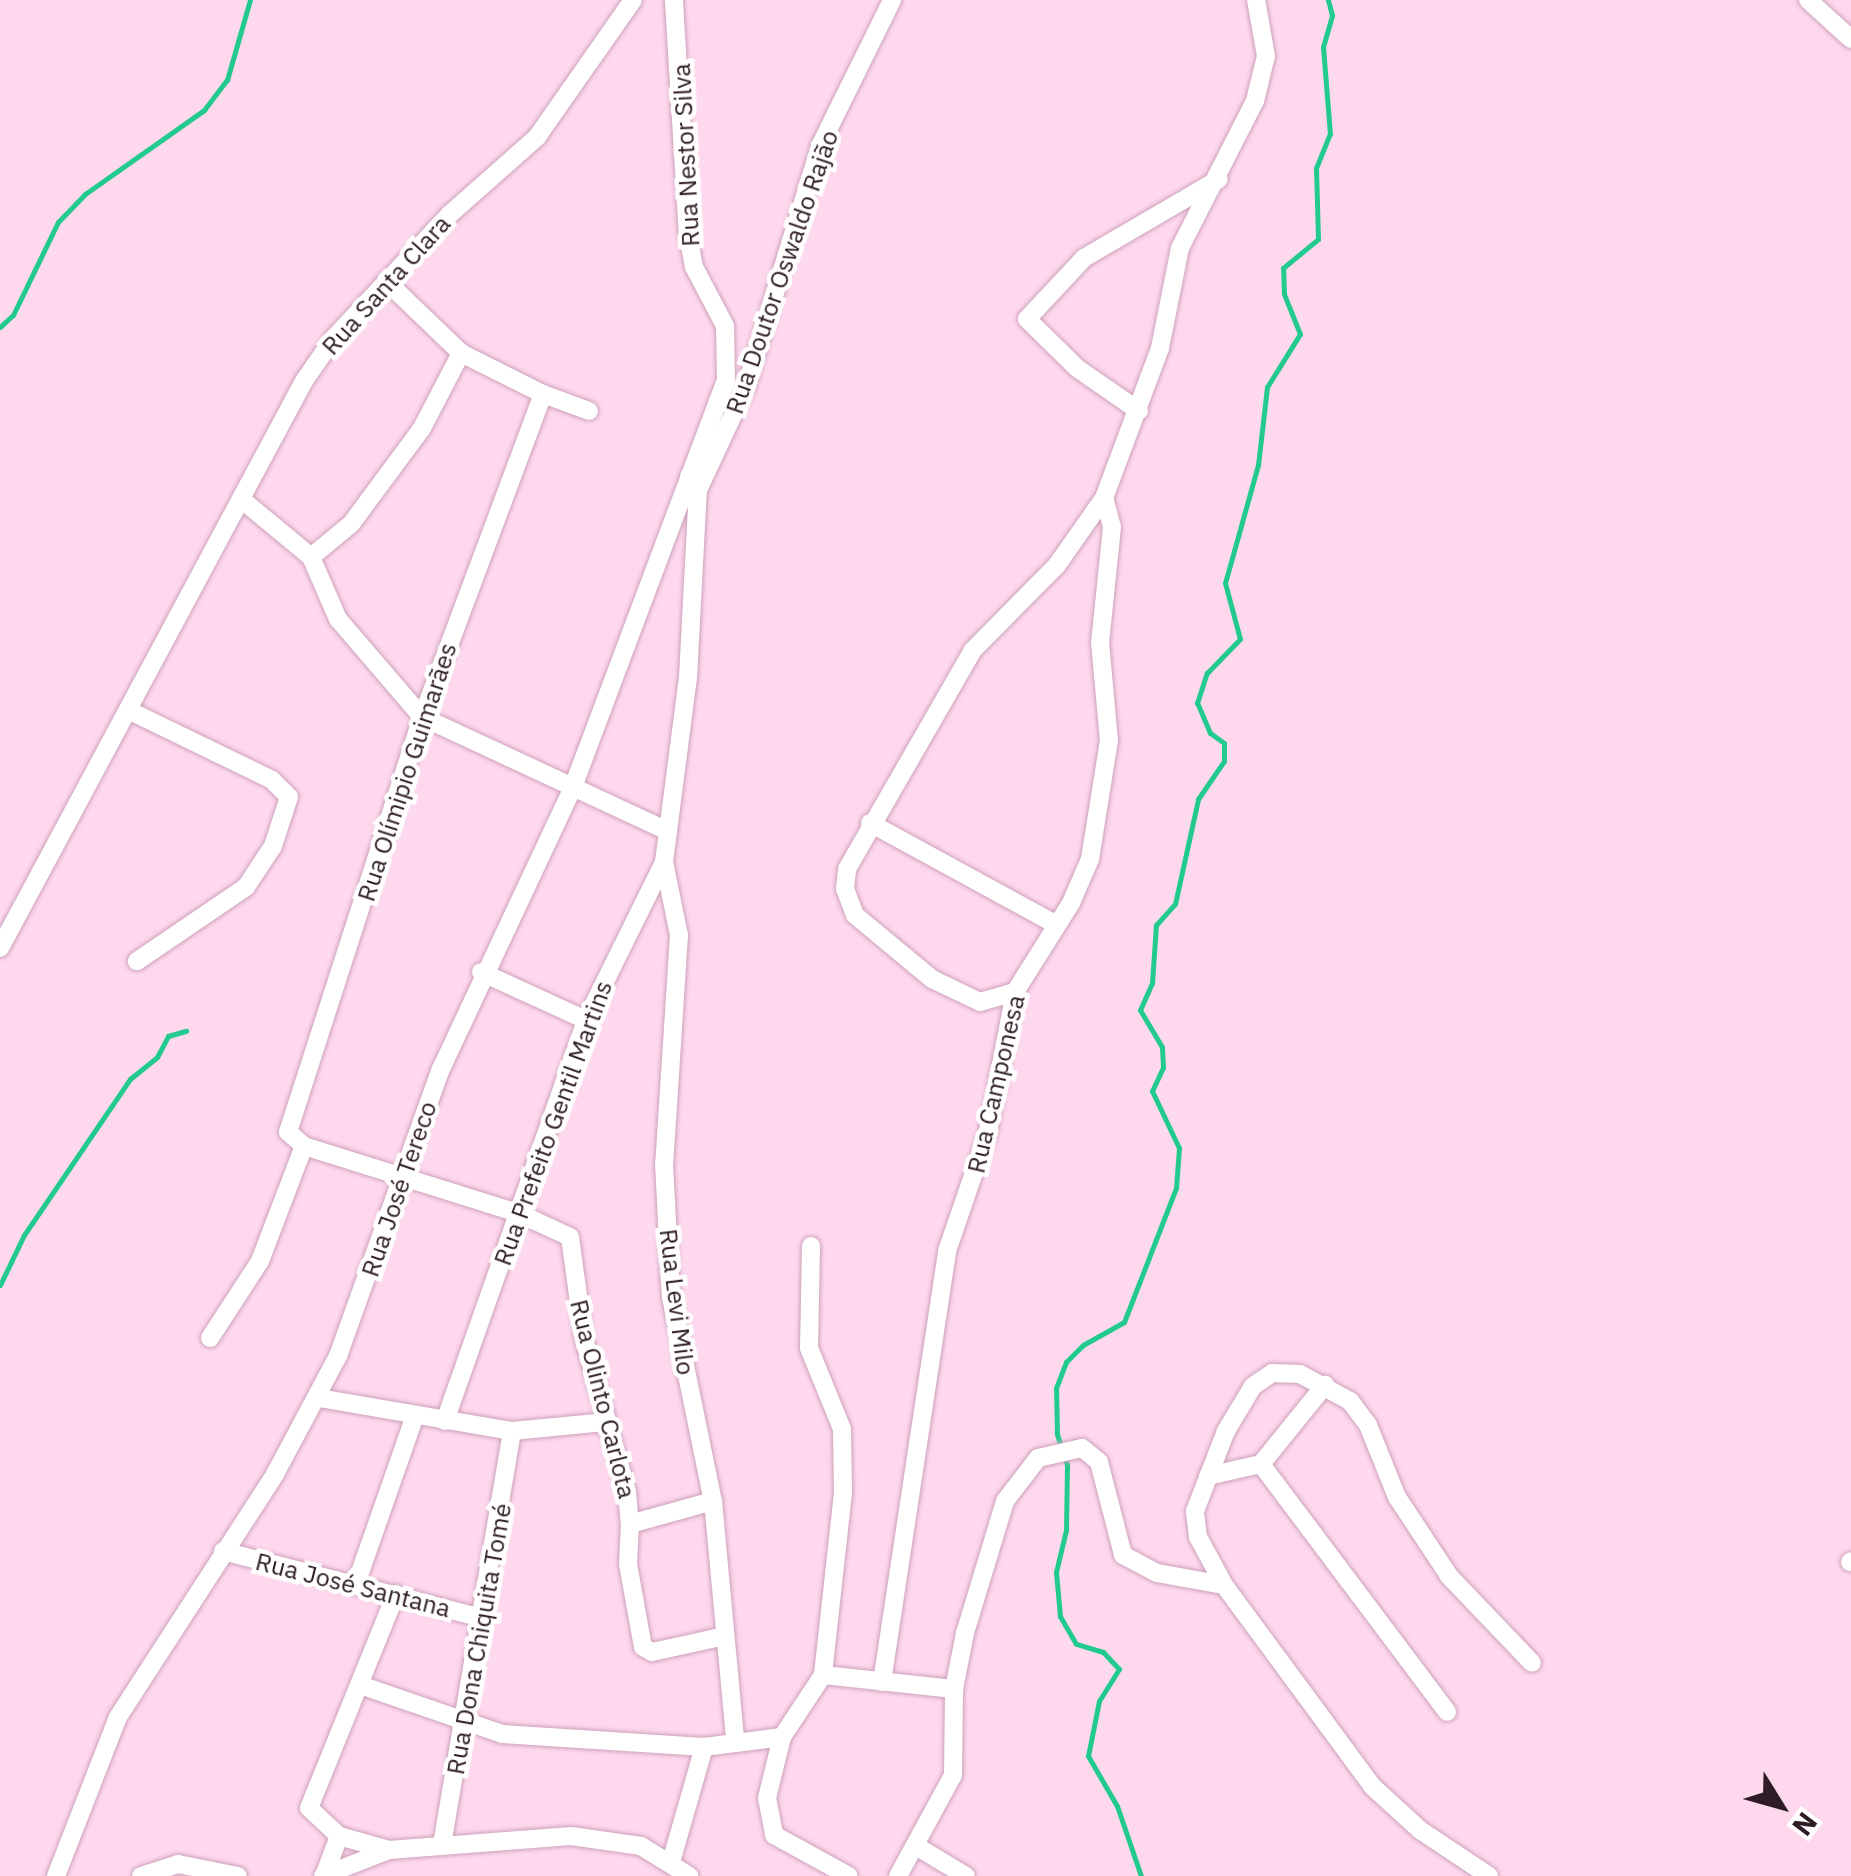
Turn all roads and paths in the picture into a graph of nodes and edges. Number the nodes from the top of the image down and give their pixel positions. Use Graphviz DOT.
graph roads {
  1 [pos="632,0"];
  2 [pos="674,0"];
  3 [pos="892,0"];
  4 [pos="1256,0"];
  5 [pos="1808,0"];
  6 [pos="1851,39"];
  7 [pos="1220,179"];
  8 [pos="386,281"];
  9 [pos="461,352"];
  10 [pos="543,394"];
  11 [pos="589,411"];
  12 [pos="1139,411"];
  13 [pos="694,482"];
  14 [pos="1104,498"];
  15 [pos="241,499"];
  16 [pos="311,557"];
  17 [pos="128,710"];
  18 [pos="422,717"];
  19 [pos="573,786"];
  20 [pos="870,823"];
  21 [pos="668,830"];
  22 [pos="664,862"];
  23 [pos="1056,924"];
  24 [pos="0,948"];
  25 [pos="138,960"];
  26 [pos="481,972"];
  27 [pos="1015,992"];
  28 [pos="586,1020"];
  29 [pos="304,1146"];
  30 [pos="400,1174"];
  31 [pos="518,1214"];
  32 [pos="811,1246"];
  33 [pos="210,1338"];
  34 [pos="1326,1385"];
  35 [pos="319,1398"];
  36 [pos="414,1418"];
  37 [pos="445,1421"];
  38 [pos="605,1422"];
  39 [pos="512,1431"];
  40 [pos="1261,1464"];
  41 [pos="1208,1476"];
  42 [pos="713,1502"];
  43 [pos="630,1524"];
  44 [pos="223,1551"];
  45 [pos="356,1584"];
  46 [pos="1224,1585"];
  47 [pos="396,1594"];
  48 [pos="484,1618"];
  49 [pos="725,1636"];
  50 [pos="1532,1663"];
  51 [pos="823,1675"];
  52 [pos="882,1682"];
  53 [pos="360,1685"];
  54 [pos="954,1689"];
  55 [pos="1447,1712"];
  56 [pos="466,1724"];
  57 [pos="782,1738"];
  58 [pos="735,1740"];
  59 [pos="704,1747"];
  60 [pos="340,1836"];
  61 [pos="442,1845"];
  62 [pos="916,1846"];
  63 [pos="389,1850"];
  64 [pos="671,1862"];
  65 [pos="56,1876"];
  66 [pos="141,1876"];
  67 [pos="238,1876"];
  68 [pos="324,1876"];
  69 [pos="689,1876"];
  70 [pos="850,1876"];
  71 [pos="898,1876"];
  72 [pos="966,1876"];
  73 [pos="1489,1876"];
  1 -- 8 [label="street, Rua Santa Clara"];
  2 -- 13 [label="street, Rua Nestor Silva"];
  3 -- 13 [label="street, Rua Doutor Oswaldo Rajão"];
  4 -- 7 [label="street"];
  5 -- 6 [label="street"];
  7 -- 12 [label="street"];
  7 -- 12 [label="street"];
  8 -- 9 [label="street"];
  8 -- 15 [label="street, Rua Santa Clara"];
  9 -- 10 [label="street"];
  9 -- 16 [label="street"];
  10 -- 11 [label="street"];
  10 -- 18 [label="street, Rua Olímipio Guimarães"];
  12 -- 14 [label="street"];
  13 -- 19 [label="street, Rua José Tereco"];
  13 -- 21 [label="street, Rua Prefeito Gentil Martins"];
  14 -- 20 [label="street"];
  14 -- 23 [label="street, Rua Camponesa"];
  15 -- 16 [label="street"];
  15 -- 17 [label="street, Rua Santa Clara"];
  16 -- 18 [label="street"];
  17 -- 24 [label="street, Rua Santa Clara"];
  17 -- 25 [label="street"];
  18 -- 19 [label="street"];
  18 -- 29 [label="street, Rua Olímipio Guimarães"];
  19 -- 21 [label="street"];
  19 -- 26 [label="street, Rua José Tereco"];
  20 -- 23 [label="street"];
  20 -- 27 [label="street"];
  21 -- 22 [label="street, Rua Prefeito Gentil Martins"];
  22 -- 28 [label="street, Rua Prefeito Gentil Martins"];
  22 -- 42 [label="street, Rua Levi Milo"];
  23 -- 27 [label="street, Rua Camponesa"];
  26 -- 28 [label="street"];
  26 -- 30 [label="street, Rua José Tereco"];
  27 -- 52 [label="street, Rua Camponesa"];
  28 -- 31 [label="street, Rua Prefeito Gentil Martins"];
  29 -- 30 [label="street"];
  29 -- 33 [label="street"];
  30 -- 31 [label="street"];
  30 -- 35 [label="street, Rua José Tereco"];
  31 -- 37 [label="street, Rua Prefeito Gentil Martins"];
  31 -- 38 [label="street, Rua Olinto Carlota"];
  32 -- 51 [label="street"];
  34 -- 40 [label="street"];
  34 -- 41 [label="street"];
  34 -- 50 [label="street"];
  35 -- 36 [label="street"];
  35 -- 44 [label="street, Rua José Tereco"];
  36 -- 37 [label="street"];
  36 -- 45 [label="street"];
  37 -- 39 [label="street"];
  38 -- 39 [label="street"];
  38 -- 43 [label="street, Rua Olinto Carlota"];
  39 -- 48 [label="street, Rua Dona Chiquita Tomé"];
  40 -- 41 [label="street"];
  40 -- 55 [label="street"];
  41 -- 46 [label="street"];
  42 -- 43 [label="street, Rua Olinto Carlota"];
  42 -- 49 [label="street, Rua Levi Milo"];
  43 -- 49 [label="street"];
  44 -- 45 [label="street, Rua José Santana"];
  44 -- 65 [label="street, Rua José Tereco"];
  45 -- 47 [label="street, Rua José Santana"];
  46 -- 54 [label="street"];
  46 -- 73 [label="street"];
  47 -- 48 [label="street, Rua José Santana"];
  47 -- 53 [label="street"];
  48 -- 56 [label="street, Rua Dona Chiquita Tomé"];
  49 -- 58 [label="street, Rua Levi Milo"];
  51 -- 52 [label="street"];
  51 -- 57 [label="street"];
  52 -- 54 [label="street"];
  53 -- 56 [label="street"];
  53 -- 60 [label="street"];
  54 -- 62 [label="street"];
  56 -- 59 [label="street"];
  56 -- 61 [label="street, Rua Dona Chiquita Tomé"];
  57 -- 58 [label="street"];
  57 -- 70 [label="street"];
  58 -- 59 [label="street"];
  59 -- 64 [label="street"];
  60 -- 63 [label="street"];
  60 -- 68 [label="street"];
  61 -- 63 [label="street"];
  61 -- 64 [label="street"];
  62 -- 71 [label="street"];
  62 -- 72 [label="street"];
  63 -- 68 [label="street"];
  64 -- 69 [label="street"];
  66 -- 67 [label="street"];
}
